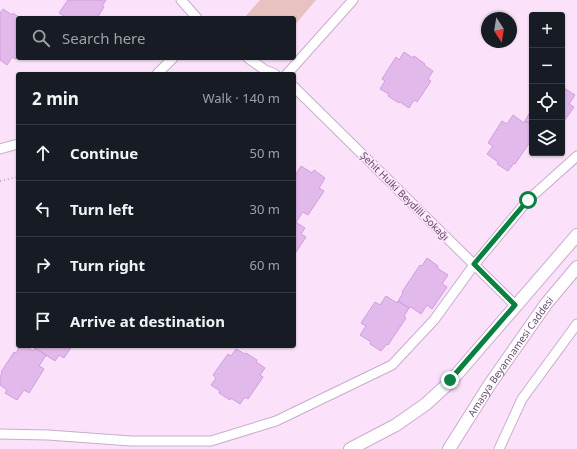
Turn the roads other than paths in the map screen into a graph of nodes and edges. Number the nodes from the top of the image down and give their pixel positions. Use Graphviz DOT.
graph roads {
  1 [pos="181,0"];
  2 [pos="353,0"];
  3 [pos="195,16"];
  4 [pos="171,60"];
  5 [pos="251,60"];
  6 [pos="159,72"];
  7 [pos="270,72"];
  8 [pos="289,72"];
  9 [pos="296,89"];
  10 [pos="16,144"];
  11 [pos="0,148"];
  12 [pos="577,156"];
  13 [pos="577,235"];
  14 [pos="474,264"];
  15 [pos="577,267"];
  16 [pos="515,305"];
  17 [pos="577,324"];
  18 [pos="0,434"];
  19 [pos="350,449"];
  20 [pos="449,449"];
  21 [pos="499,449"];
  1 -- 3 [label="street"];
  2 -- 8 [label="street"];
  4 -- 6 [label="street"];
  5 -- 7 [label="street"];
  9 -- 14 [label="street, Şehit Hulki Beydilli Sokağı"];
  10 -- 11 [label="street"];
  12 -- 14 [label="street"];
  13 -- 16 [label="main road"];
  14 -- 16 [label="street, Şehit Hulki Beydilli Sokağı"];
  14 -- 18 [label="street"];
  15 -- 20 [label="main road, Amasya Beyannamesi Caddesi"];
  16 -- 19 [label="main road"];
  17 -- 21 [label="street"];
}
